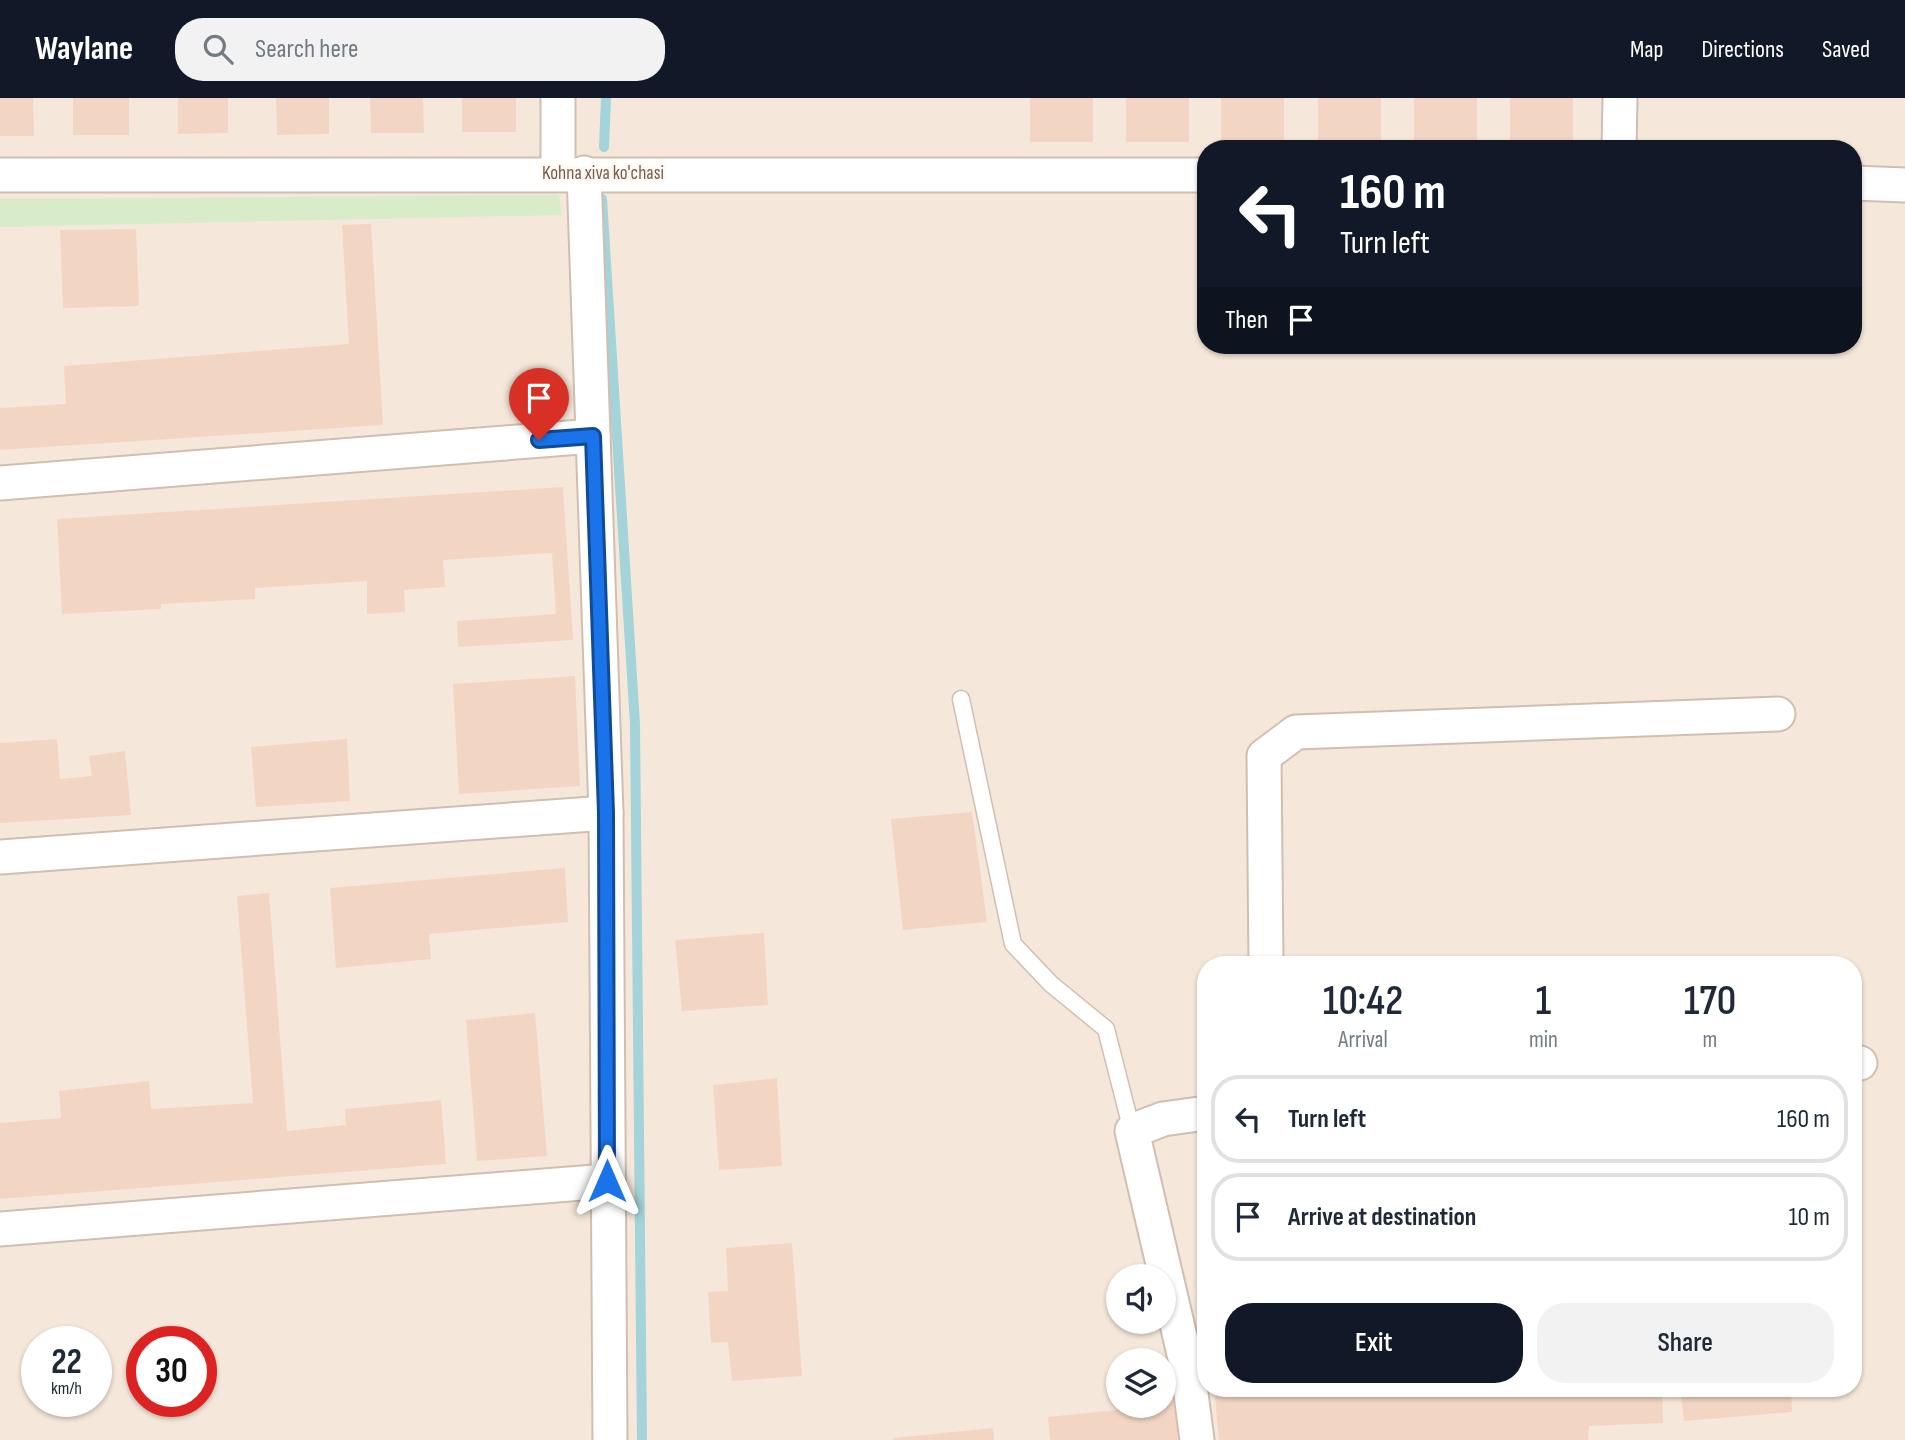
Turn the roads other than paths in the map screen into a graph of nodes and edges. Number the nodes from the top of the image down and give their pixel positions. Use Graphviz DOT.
graph roads {
  1 [pos="558,98"];
  2 [pos="1620,98"];
  3 [pos="1619,140"];
  4 [pos="571,173"];
  5 [pos="0,175"];
  6 [pos="1197,175"];
  7 [pos="1862,184"];
  8 [pos="1905,186"];
  9 [pos="593,436"];
  10 [pos="0,483"];
  11 [pos="961,699"];
  12 [pos="1778,714"];
  13 [pos="606,813"];
  14 [pos="0,858"];
  15 [pos="1266,956"];
  16 [pos="1197,1114"];
  17 [pos="1132,1131"];
  18 [pos="607,1181"];
  19 [pos="0,1229"];
  20 [pos="610,1440"];
  21 [pos="1197,1440"];
  1 -- 4 [label="street"];
  2 -- 3 [label="street"];
  4 -- 5 [label="street, Kohna xiva ko'chasi"];
  4 -- 6 [label="street, Kohna xiva ko'chasi"];
  4 -- 9 [label="street"];
  7 -- 8 [label="street"];
  9 -- 10 [label="street"];
  9 -- 13 [label="street"];
  11 -- 17 [label="lane"];
  12 -- 15 [label="street"];
  13 -- 14 [label="street"];
  13 -- 18 [label="street"];
  16 -- 17 [label="street"];
  17 -- 21 [label="street"];
  18 -- 19 [label="street"];
  18 -- 20 [label="street"];
}
